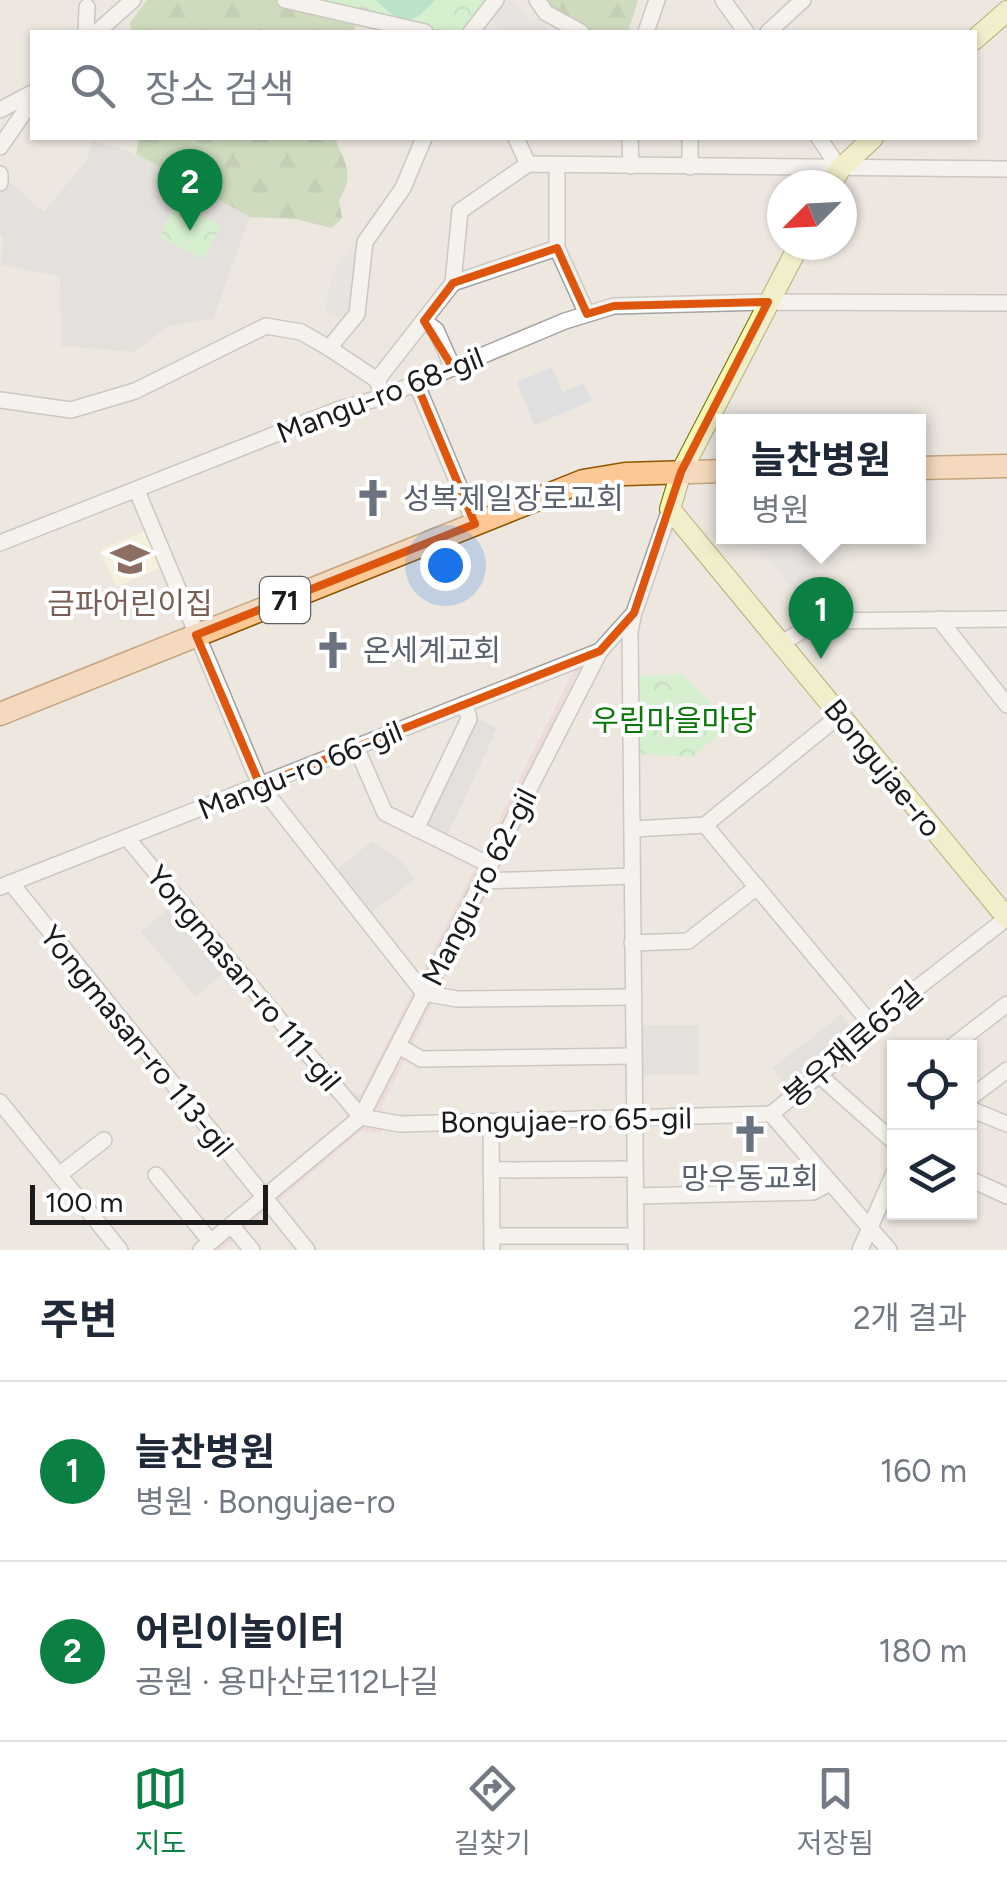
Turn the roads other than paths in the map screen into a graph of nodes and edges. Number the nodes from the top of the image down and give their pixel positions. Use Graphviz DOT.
graph roads {
  1 [pos="134,0"];
  2 [pos="285,0"];
  3 [pos="496,0"];
  4 [pos="536,0"];
  5 [pos="657,0"];
  6 [pos="723,0"];
  7 [pos="803,0"];
  8 [pos="87,7"];
  9 [pos="1007,11"];
  10 [pos="86,30"];
  11 [pos="99,30"];
  12 [pos="416,30"];
  13 [pos="473,30"];
  14 [pos="577,30"];
  15 [pos="647,30"];
  16 [pos="745,30"];
  17 [pos="770,30"];
  18 [pos="977,37"];
  19 [pos="30,94"];
  20 [pos="30,104"];
  21 [pos="0,110"];
  22 [pos="423,140"];
  23 [pos="517,140"];
  24 [pos="630,140"];
  25 [pos="690,140"];
  26 [pos="820,140"];
  27 [pos="871,140"];
  28 [pos="0,146"];
  29 [pos="528,164"];
  30 [pos="557,164"];
  31 [pos="631,166"];
  32 [pos="690,166"];
  33 [pos="1007,169"];
  34 [pos="833,170"];
  35 [pos="843,170"];
  36 [pos="767,172"];
  37 [pos="0,174"];
  38 [pos="857,176"];
  39 [pos="0,183"];
  40 [pos="558,248"];
  41 [pos="791,260"];
  42 [pos="453,283"];
  43 [pos="768,302"];
  44 [pos="1007,303"];
  45 [pos="587,314"];
  46 [pos="424,320"];
  47 [pos="329,348"];
  48 [pos="453,368"];
  49 [pos="377,380"];
  50 [pos="416,384"];
  51 [pos="383,397"];
  52 [pos="0,400"];
  53 [pos="1007,466"];
  54 [pos="926,468"];
  55 [pos="681,472"];
  56 [pos="716,472"];
  57 [pos="137,491"];
  58 [pos="670,509"];
  59 [pos="475,524"];
  60 [pos="1,540"];
  61 [pos="634,613"];
  62 [pos="1007,619"];
  63 [pos="939,620"];
  64 [pos="196,635"];
  65 [pos="781,643"];
  66 [pos="600,650"];
  67 [pos="466,704"];
  68 [pos="1007,705"];
  69 [pos="0,714"];
  70 [pos="840,715"];
  71 [pos="356,747"];
  72 [pos="260,785"];
  73 [pos="705,825"];
  74 [pos="633,828"];
  75 [pos="416,829"];
  76 [pos="127,838"];
  77 [pos="490,865"];
  78 [pos="632,876"];
  79 [pos="482,881"];
  80 [pos="6,885"];
  81 [pos="757,887"];
  82 [pos="1007,918"];
  83 [pos="632,944"];
  84 [pos="424,993"];
  85 [pos="632,998"];
  86 [pos="1007,1004"];
  87 [pos="871,1024"];
  88 [pos="960,1040"];
  89 [pos="399,1046"];
  90 [pos="632,1056"];
  91 [pos="1007,1070"];
  92 [pos="819,1076"];
  93 [pos="977,1093"];
  94 [pos="0,1102"];
  95 [pos="977,1113"];
  96 [pos="771,1114"];
  97 [pos="361,1117"];
  98 [pos="634,1120"];
  99 [pos="491,1122"];
  100 [pos="1007,1124"];
  101 [pos="887,1136"];
  102 [pos="104,1140"];
  103 [pos="635,1168"];
  104 [pos="491,1170"];
  105 [pos="59,1175"];
  106 [pos="156,1175"];
  107 [pos="977,1182"];
  108 [pos="828,1184"];
  109 [pos="887,1190"];
  110 [pos="636,1196"];
  111 [pos="1007,1196"];
  112 [pos="264,1198"];
  113 [pos="231,1225"];
  114 [pos="870,1230"];
  115 [pos="492,1243"];
  116 [pos="636,1243"];
  117 [pos="206,1246"];
  118 [pos="890,1249"];
  119 [pos="120,1250"];
  120 [pos="252,1250"];
  121 [pos="306,1250"];
  122 [pos="860,1250"];
  1 -- 11 [label="street"];
  2 -- 12 [label="street"];
  3 -- 13 [label="street"];
  4 -- 14 [label="street"];
  5 -- 15 [label="street"];
  6 -- 16 [label="street"];
  7 -- 17 [label="street"];
  8 -- 10 [label="street"];
  9 -- 18 [label="street"];
  19 -- 21 [label="street"];
  20 -- 28 [label="street"];
  22 -- 47 [label="street"];
  23 -- 29 [label="street"];
  24 -- 31 [label="street"];
  25 -- 32 [label="street"];
  26 -- 34 [label="street"];
  27 -- 35 [label="street"];
  29 -- 30 [label="street"];
  29 -- 42 [label="street"];
  30 -- 31 [label="street"];
  30 -- 40 [label="street"];
  31 -- 32 [label="street"];
  32 -- 36 [label="street"];
  33 -- 38 [label="street"];
  37 -- 39 [label="street"];
  40 -- 42 [label="street"];
  40 -- 45 [label="street"];
  41 -- 43 [label="street"];
  42 -- 46 [label="street"];
  43 -- 44 [label="street, Mangu-ro 68-gil"];
  43 -- 45 [label="street, Mangu-ro 68-gil"];
  43 -- 55 [label="street"];
  45 -- 48 [label="street, Mangu-ro 68-gil"];
  46 -- 48 [label="street"];
  46 -- 49 [label="street"];
  47 -- 49 [label="street"];
  47 -- 52 [label="street"];
  48 -- 50 [label="street, Mangu-ro 68-gil"];
  49 -- 51 [label="street"];
  50 -- 51 [label="street, Mangu-ro 68-gil"];
  50 -- 59 [label="street"];
  51 -- 57 [label="street, Mangu-ro 68-gil"];
  53 -- 54 [label="main road"];
  55 -- 56 [label="main road, 71"];
  55 -- 58 [label="street"];
  55 -- 59 [label="main road, 71"];
  57 -- 60 [label="street, Mangu-ro 68-gil"];
  57 -- 64 [label="street"];
  58 -- 61 [label="street, Mangu-ro 62-gil"];
  58 -- 65 [label="street, Bongujae-ro"];
  59 -- 64 [label="main road, 71"];
  61 -- 66 [label="street, Mangu-ro 62-gil"];
  61 -- 74 [label="street"];
  62 -- 63 [label="street"];
  63 -- 65 [label="street"];
  63 -- 68 [label="street"];
  64 -- 69 [label="main road, 71"];
  64 -- 72 [label="street"];
  65 -- 70 [label="street, Bongujae-ro"];
  66 -- 67 [label="street, Mangu-ro 66-gil"];
  66 -- 77 [label="street, Mangu-ro 62-gil"];
  67 -- 71 [label="street, Mangu-ro 66-gil"];
  67 -- 75 [label="street"];
  70 -- 73 [label="street"];
  70 -- 82 [label="street, Bongujae-ro"];
  71 -- 72 [label="street, Mangu-ro 66-gil"];
  71 -- 75 [label="street"];
  72 -- 76 [label="street, Mangu-ro 66-gil"];
  72 -- 84 [label="street"];
  73 -- 74 [label="street"];
  73 -- 81 [label="street"];
  74 -- 78 [label="street"];
  75 -- 77 [label="street"];
  76 -- 80 [label="street, Mangu-ro 66-gil"];
  76 -- 97 [label="street, Yongmasan-ro 111-gil"];
  77 -- 79 [label="street, Mangu-ro 62-gil"];
  78 -- 79 [label="street"];
  78 -- 83 [label="street"];
  79 -- 84 [label="street, Mangu-ro 62-gil"];
  80 -- 112 [label="street, Yongmasan-ro 113-gil"];
  81 -- 83 [label="street"];
  81 -- 87 [label="street"];
  82 -- 87 [label="street, 봉우재로65길"];
  83 -- 85 [label="street"];
  84 -- 85 [label="street"];
  84 -- 89 [label="street, Mangu-ro 62-gil"];
  85 -- 90 [label="street"];
  86 -- 88 [label="street"];
  87 -- 92 [label="street, 봉우재로65길"];
  89 -- 90 [label="street"];
  89 -- 97 [label="street, Mangu-ro 62-gil"];
  90 -- 98 [label="street"];
  91 -- 93 [label="street"];
  92 -- 96 [label="street, 봉우재로65길"];
  92 -- 101 [label="street"];
  94 -- 105 [label="street"];
  95 -- 100 [label="street"];
  96 -- 98 [label="street, Bongujae-ro 65-gil"];
  96 -- 108 [label="street, 봉우재로65길"];
  97 -- 99 [label="street, Bongujae-ro 65-gil"];
  97 -- 112 [label="street, Mangu-ro 62-gil"];
  98 -- 99 [label="street, Bongujae-ro 65-gil"];
  98 -- 103 [label="street"];
  99 -- 104 [label="street"];
  102 -- 105 [label="street"];
  103 -- 104 [label="street"];
  103 -- 110 [label="street"];
  104 -- 115 [label="street"];
  105 -- 119 [label="street"];
  106 -- 117 [label="street, Mangu-ro 62-gil"];
  107 -- 111 [label="street"];
  108 -- 110 [label="street"];
  108 -- 114 [label="street, 봉우재로65길"];
  109 -- 114 [label="street"];
  110 -- 116 [label="street"];
  112 -- 113 [label="street, Mangu-ro 62-gil"];
  112 -- 121 [label="street, Yongmasan-ro 113-gil"];
  113 -- 117 [label="street, Mangu-ro 62-gil"];
  113 -- 120 [label="street"];
  114 -- 118 [label="street, 봉우재로65길"];
  114 -- 122 [label="street"];
  115 -- 116 [label="street"];
}
